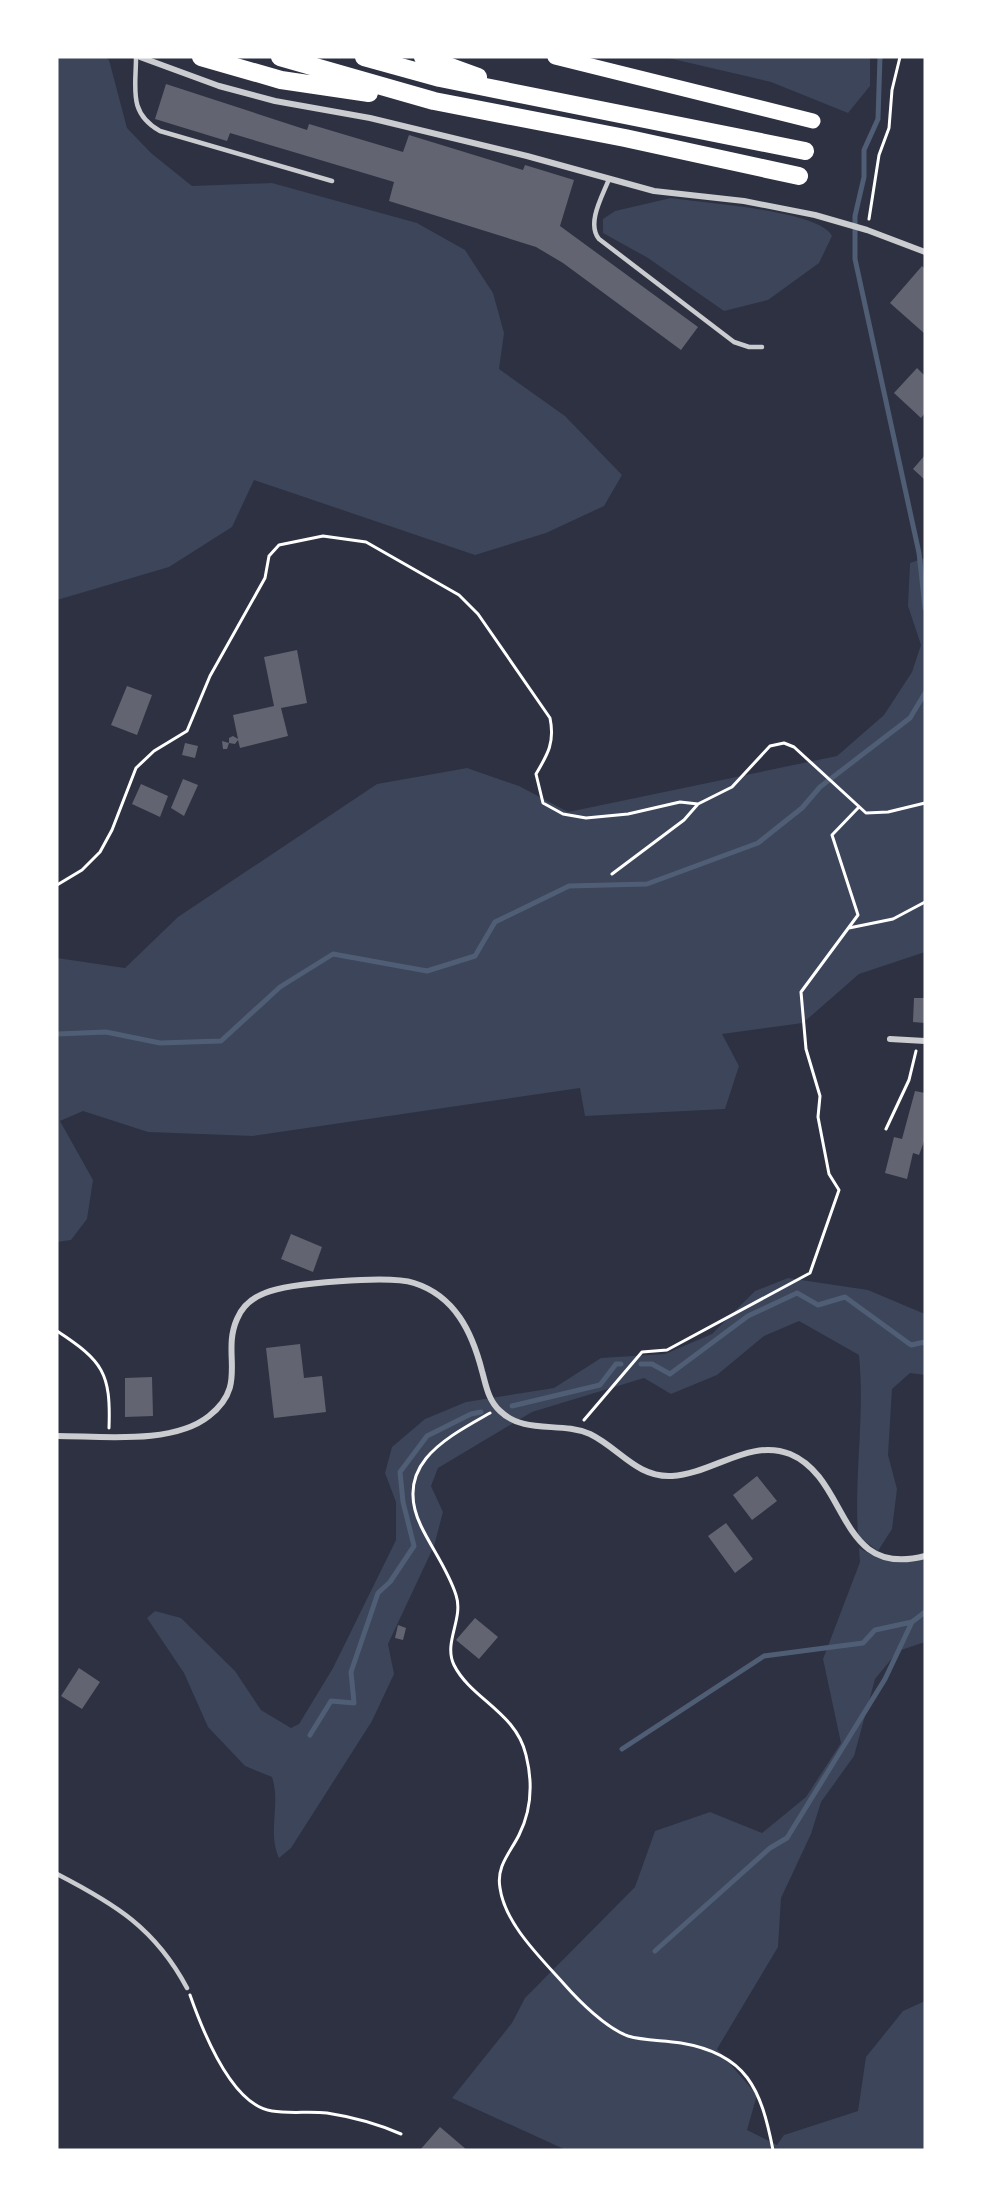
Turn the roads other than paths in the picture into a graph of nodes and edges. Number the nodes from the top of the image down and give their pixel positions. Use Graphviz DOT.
graph roads {
  1 [pos="138,57"];
  2 [pos="201,57"];
  3 [pos="280,57"];
  4 [pos="364,57"];
  5 [pos="423,57"];
  6 [pos="555,57"];
  7 [pos="403,94"];
  8 [pos="524,94"];
  9 [pos="813,121"];
  10 [pos="805,151"];
  11 [pos="799,176"];
  12 [pos="609,179"];
  13 [pos="332,181"];
  14 [pos="925,252"];
  15 [pos="762,347"];
  16 [pos="890,1040"];
  17 [pos="922,1040"];
  18 [pos="57,1436"];
  19 [pos="925,1556"];
  20 [pos="57,1874"];
  21 [pos="187,1988"];
  1 -- 12 [label="street"];
  1 -- 13 [label="lane"];
  2 -- 7 [label="highway"];
  3 -- 7 [label="highway"];
  4 -- 8 [label="highway"];
  5 -- 8 [label="highway"];
  6 -- 9 [label="main road"];
  7 -- 11 [label="highway"];
  8 -- 10 [label="highway"];
  12 -- 14 [label="street"];
  12 -- 15 [label="lane"];
  16 -- 17 [label="street"];
  18 -- 19 [label="street"];
  20 -- 21 [label="lane"];
}
